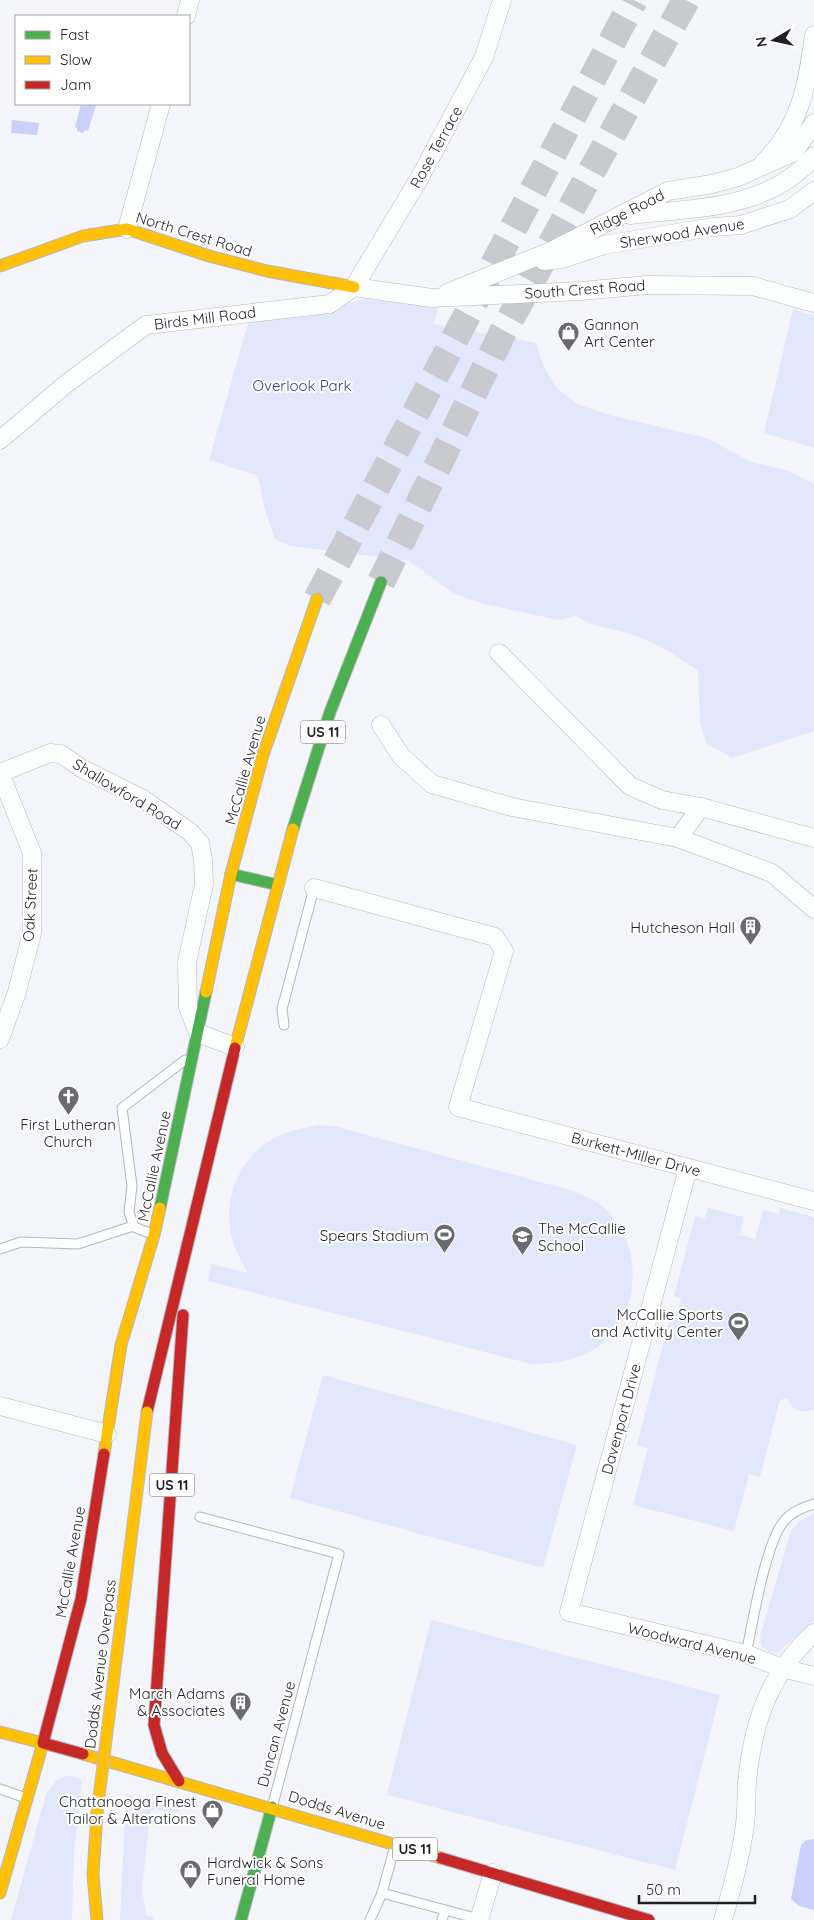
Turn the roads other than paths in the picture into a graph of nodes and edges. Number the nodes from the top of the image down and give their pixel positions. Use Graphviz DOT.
graph roads {
  1 [pos="190,0"];
  2 [pos="502,0"];
  3 [pos="186,15"];
  4 [pos="814,35"];
  5 [pos="161,105"];
  6 [pos="814,124"];
  7 [pos="814,156"];
  8 [pos="758,168"];
  9 [pos="814,191"];
  10 [pos="618,217"];
  11 [pos="127,228"];
  12 [pos="0,266"];
  13 [pos="514,266"];
  14 [pos="354,287"];
  15 [pos="432,298"];
  16 [pos="814,303"];
  17 [pos="0,440"];
  18 [pos="381,582"];
  19 [pos="317,599"];
  20 [pos="499,653"];
  21 [pos="381,725"];
  22 [pos="0,773"];
  23 [pos="700,807"];
  24 [pos="678,838"];
  25 [pos="814,838"];
  26 [pos="231,874"];
  27 [pos="278,885"];
  28 [pos="314,888"];
  29 [pos="814,908"];
  30 [pos="284,1024"];
  31 [pos="198,1033"];
  32 [pos="0,1039"];
  33 [pos="235,1047"];
  34 [pos="193,1054"];
  35 [pos="688,1168"];
  36 [pos="202,1183"];
  37 [pos="814,1201"];
  38 [pos="133,1226"];
  39 [pos="154,1235"];
  40 [pos="0,1249"];
  41 [pos="149,1293"];
  42 [pos="151,1341"];
  43 [pos="0,1406"];
  44 [pos="147,1412"];
  45 [pos="107,1434"];
  46 [pos="814,1504"];
  47 [pos="200,1517"];
  48 [pos="569,1612"];
  49 [pos="814,1633"];
  50 [pos="746,1654"];
  51 [pos="782,1668"];
  52 [pos="814,1676"];
  53 [pos="0,1732"];
  54 [pos="43,1743"];
  55 [pos="180,1781"];
  56 [pos="0,1789"];
  57 [pos="27,1798"];
  58 [pos="272,1806"];
  59 [pos="396,1844"];
  60 [pos="493,1872"];
  61 [pos="93,1874"];
  62 [pos="0,1893"];
  63 [pos="382,1893"];
  64 [pos="445,1910"];
  65 [pos="85,1911"];
  66 [pos="96,1920"];
  67 [pos="241,1920"];
  68 [pos="370,1920"];
  69 [pos="442,1920"];
  70 [pos="479,1920"];
  71 [pos="649,1920"];
  72 [pos="723,1920"];
  1 -- 3 [label="street"];
  2 -- 14 [label="street, Rose Terrace"];
  4 -- 8 [label="street"];
  5 -- 11 [label="street"];
  6 -- 8 [label="street, Ridge Road"];
  7 -- 10 [label="street, Sherwood Avenue"];
  8 -- 10 [label="street, Ridge Road"];
  9 -- 13 [label="street, Sherwood Avenue"];
  10 -- 13 [label="street, Ridge Road"];
  11 -- 12 [label="main road, North Crest Road"];
  11 -- 14 [label="main road, North Crest Road"];
  13 -- 15 [label="street, Ridge Road"];
  14 -- 15 [label="street, South Crest Road"];
  14 -- 17 [label="street, Birds Mill Road"];
  15 -- 16 [label="street, South Crest Road"];
  18 -- 27 [label="main road, US 11"];
  19 -- 26 [label="main road, McCallie Avenue"];
  20 -- 23 [label="street"];
  21 -- 24 [label="street"];
  22 -- 31 [label="street, Shallowford Road"];
  22 -- 32 [label="street, Oak Street"];
  23 -- 24 [label="street"];
  23 -- 25 [label="street"];
  24 -- 29 [label="street"];
  26 -- 27 [label="main road"];
  26 -- 31 [label="main road, McCallie Avenue"];
  27 -- 33 [label="main road, US 11"];
  28 -- 30 [label="lane"];
  28 -- 35 [label="street, Burkett-Miller Drive"];
  31 -- 33 [label="street"];
  31 -- 34 [label="main road, McCallie Avenue"];
  33 -- 36 [label="main road, US 11"];
  34 -- 38 [label="lane"];
  34 -- 39 [label="main road, McCallie Avenue"];
  35 -- 37 [label="street, Burkett-Miller Drive"];
  35 -- 48 [label="street, Davenport Drive"];
  36 -- 44 [label="main road, Dodds Avenue Overpass"];
  36 -- 55 [label="main road, US 11"];
  38 -- 39 [label="lane"];
  38 -- 40 [label="lane"];
  39 -- 41 [label="main road"];
  39 -- 45 [label="main road, McCallie Avenue"];
  42 -- 44 [label="main road, Dodds Avenue Overpass"];
  43 -- 45 [label="street"];
  44 -- 61 [label="main road, Dodds Avenue Overpass, bridge"];
  45 -- 54 [label="main road, McCallie Avenue"];
  46 -- 50 [label="lane"];
  47 -- 58 [label="lane, Duncan Avenue"];
  48 -- 50 [label="street, Woodward Avenue"];
  49 -- 51 [label="street"];
  50 -- 51 [label="street, Woodward Avenue"];
  51 -- 52 [label="street, Woodward Avenue"];
  51 -- 72 [label="street"];
  53 -- 54 [label="main road, Dodds Avenue"];
  54 -- 55 [label="main road, Dodds Avenue / US 11"];
  54 -- 57 [label="main road, McCallie Avenue"];
  55 -- 58 [label="main road, Dodds Avenue / US 11"];
  56 -- 57 [label="lane"];
  57 -- 62 [label="main road, McCallie Avenue"];
  58 -- 59 [label="main road, Dodds Avenue / US 11"];
  58 -- 67 [label="main road, Duncan Avenue"];
  59 -- 60 [label="main road, Dodds Avenue / US 11"];
  59 -- 63 [label="lane"];
  60 -- 70 [label="street"];
  60 -- 71 [label="main road, Dodds Avenue / US 11"];
  61 -- 65 [label="main road"];
  61 -- 66 [label="main road, Dodds Avenue Overpass"];
  63 -- 64 [label="lane"];
  63 -- 68 [label="lane"];
  64 -- 69 [label="lane"];
  64 -- 70 [label="lane"];
}
